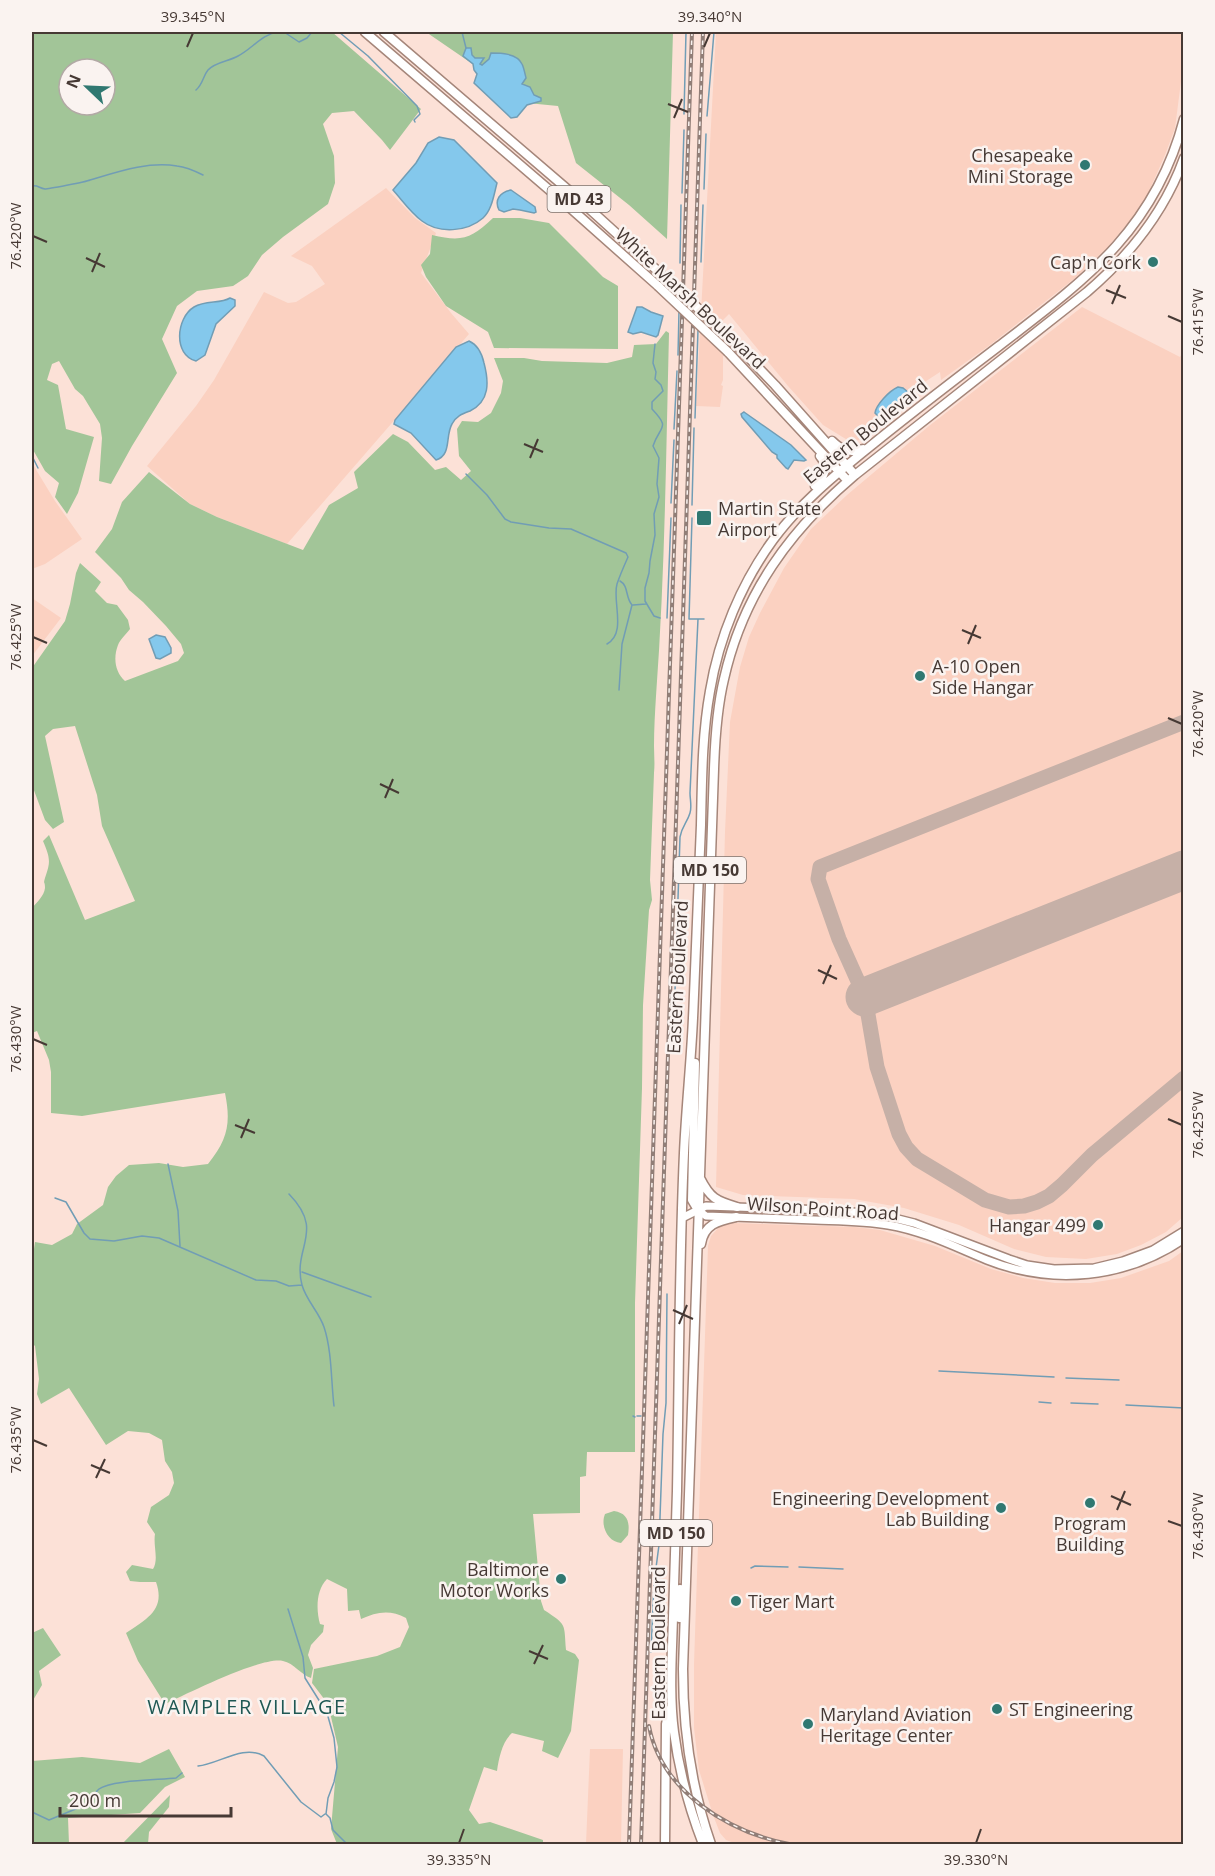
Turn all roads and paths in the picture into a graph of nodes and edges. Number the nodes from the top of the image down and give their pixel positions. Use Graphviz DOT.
graph roads {
  1 [pos="365,32"];
  2 [pos="384,32"];
  3 [pos="1184,119"];
  4 [pos="1184,158"];
  5 [pos="789,416"];
  6 [pos="811,425"];
  7 [pos="870,446"];
  8 [pos="843,468"];
  9 [pos="852,478"];
  10 [pos="806,501"];
  11 [pos="693,1021"];
  12 [pos="700,1177"];
  13 [pos="737,1207"];
  14 [pos="698,1210"];
  15 [pos="736,1217"];
  16 [pos="682,1218"];
  17 [pos="1184,1231"];
  18 [pos="1184,1239"];
  19 [pos="696,1278"];
  20 [pos="677,1479"];
  21 [pos="686,1557"];
  22 [pos="671,1695"];
  23 [pos="679,1764"];
  24 [pos="704,1824"];
  25 [pos="665,1845"];
  26 [pos="703,1845"];
  27 [pos="711,1845"];
  28 [pos="720,1845"];
  1 -- 5 [label="main road, White Marsh Boulevard / MD 43, bridge"];
  2 -- 6 [label="main road, White Marsh Boulevard / MD 43, bridge"];
  3 -- 7 [label="main road, Eastern Boulevard / MD 150"];
  4 -- 9 [label="main road, Eastern Boulevard / MD 150"];
  5 -- 8 [label="main road, White Marsh Boulevard / MD 43"];
  5 -- 10 [label="main road"];
  6 -- 7 [label="main road"];
  6 -- 8 [label="main road, White Marsh Boulevard / MD 43"];
  7 -- 8 [label="main road, Eastern Boulevard / MD 150"];
  8 -- 9 [label="main road, White Marsh Boulevard / MD 43"];
  8 -- 10 [label="main road, Eastern Boulevard / MD 150"];
  9 -- 12 [label="main road, Eastern Boulevard / MD 150"];
  10 -- 11 [label="main road, Eastern Boulevard / MD 150"];
  11 -- 14 [label="main road"];
  11 -- 16 [label="main road, Eastern Boulevard / MD 150"];
  12 -- 13 [label="main road"];
  12 -- 14 [label="main road, Eastern Boulevard / MD 150"];
  13 -- 14 [label="street, Wilson Point Road"];
  13 -- 17 [label="street, Wilson Point Road"];
  14 -- 15 [label="street, Wilson Point Road"];
  14 -- 16 [label="street, Wilson Point Road"];
  14 -- 19 [label="main road, Eastern Boulevard / MD 150"];
  15 -- 18 [label="street, Wilson Point Road"];
  15 -- 19 [label="main road"];
  16 -- 20 [label="main road, Eastern Boulevard / MD 150"];
  19 -- 21 [label="main road, Eastern Boulevard / MD 150"];
  20 -- 21 [label="main road"];
  20 -- 22 [label="main road, Eastern Boulevard / MD 150"];
  21 -- 23 [label="main road"];
  21 -- 24 [label="main road, Eastern Boulevard / MD 150"];
  22 -- 23 [label="main road, Eastern Boulevard / MD 150"];
  22 -- 25 [label="main road"];
  23 -- 26 [label="main road, Eastern Boulevard / MD 150"];
  24 -- 27 [label="main road, Eastern Boulevard / MD 150"];
  24 -- 28 [label="main road"];
}
